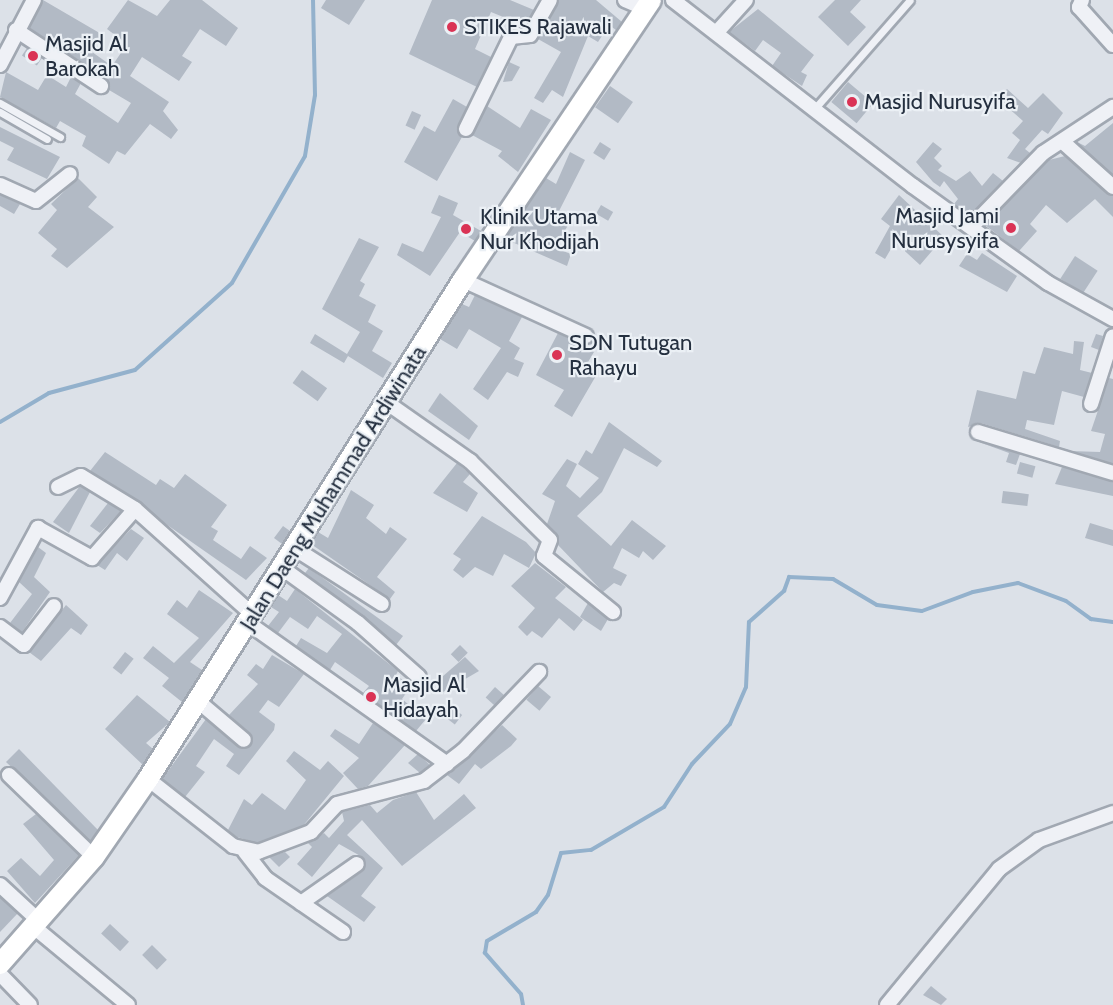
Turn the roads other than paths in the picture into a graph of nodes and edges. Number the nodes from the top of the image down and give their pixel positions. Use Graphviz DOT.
graph roads {
  1 [pos="34,0"];
  2 [pos="550,0"];
  3 [pos="625,0"];
  4 [pos="673,0"];
  5 [pos="747,0"];
  6 [pos="910,0"];
  7 [pos="1082,0"];
  8 [pos="647,4"];
  9 [pos="16,30"];
  10 [pos="717,32"];
  11 [pos="1113,45"];
  12 [pos="0,65"];
  13 [pos="101,86"];
  14 [pos="0,103"];
  15 [pos="816,107"];
  16 [pos="1113,107"];
  17 [pos="0,112"];
  18 [pos="466,129"];
  19 [pos="60,137"];
  20 [pos="47,139"];
  21 [pos="1064,142"];
  22 [pos="70,174"];
  23 [pos="0,185"];
  24 [pos="1113,187"];
  25 [pos="971,227"];
  26 [pos="463,280"];
  27 [pos="1113,320"];
  28 [pos="586,336"];
  29 [pos="1113,336"];
  30 [pos="386,402"];
  31 [pos="1090,404"];
  32 [pos="978,432"];
  33 [pos="1113,472"];
  34 [pos="58,487"];
  35 [pos="135,509"];
  36 [pos="294,548"];
  37 [pos="282,568"];
  38 [pos="0,598"];
  39 [pos="382,604"];
  40 [pos="54,606"];
  41 [pos="613,612"];
  42 [pos="250,619"];
  43 [pos="0,627"];
  44 [pos="540,672"];
  45 [pos="419,677"];
  46 [pos="198,701"];
  47 [pos="244,740"];
  48 [pos="447,764"];
  49 [pos="9,775"];
  50 [pos="148,779"];
  51 [pos="1113,813"];
  52 [pos="245,852"];
  53 [pos="94,857"];
  54 [pos="357,864"];
  55 [pos="0,885"];
  56 [pos="302,903"];
  57 [pos="37,924"];
  58 [pos="343,932"];
  59 [pos="0,964"];
  60 [pos="0,974"];
  61 [pos="30,1005"];
  62 [pos="128,1005"];
  63 [pos="887,1005"];
  1 -- 9 [label="street"];
  2 -- 18 [label="street"];
  3 -- 8 [label="street"];
  4 -- 10 [label="street"];
  5 -- 10 [label="street"];
  6 -- 15 [label="lane"];
  7 -- 11 [label="street"];
  8 -- 26 [label="main road, Jalan Daeng Muhammad Ardiwinata"];
  9 -- 12 [label="street"];
  9 -- 13 [label="street"];
  10 -- 15 [label="street"];
  14 -- 19 [label="lane"];
  15 -- 25 [label="street"];
  16 -- 21 [label="street"];
  17 -- 20 [label="lane"];
  21 -- 24 [label="street"];
  21 -- 25 [label="street"];
  22 -- 23 [label="street"];
  25 -- 27 [label="street"];
  26 -- 28 [label="street"];
  26 -- 30 [label="main road, Jalan Daeng Muhammad Ardiwinata"];
  29 -- 31 [label="street"];
  30 -- 36 [label="main road, Jalan Daeng Muhammad Ardiwinata"];
  30 -- 41 [label="street"];
  32 -- 33 [label="street"];
  34 -- 35 [label="street"];
  35 -- 38 [label="street"];
  35 -- 42 [label="street"];
  36 -- 37 [label="main road, Jalan Daeng Muhammad Ardiwinata"];
  36 -- 39 [label="street"];
  37 -- 42 [label="main road, Jalan Daeng Muhammad Ardiwinata"];
  37 -- 45 [label="street"];
  40 -- 43 [label="street"];
  42 -- 46 [label="main road, Jalan Daeng Muhammad Ardiwinata"];
  42 -- 48 [label="street"];
  44 -- 48 [label="street"];
  46 -- 47 [label="street"];
  46 -- 50 [label="main road, Jalan Daeng Muhammad Ardiwinata"];
  48 -- 52 [label="street"];
  49 -- 53 [label="street"];
  50 -- 52 [label="street"];
  50 -- 53 [label="main road, Jalan Daeng Muhammad Ardiwinata"];
  51 -- 63 [label="street"];
  52 -- 56 [label="street"];
  53 -- 57 [label="main road, Jalan Daeng Muhammad Ardiwinata"];
  54 -- 56 [label="street"];
  55 -- 57 [label="street"];
  56 -- 58 [label="street"];
  57 -- 59 [label="main road, Jalan Daeng Muhammad Ardiwinata"];
  57 -- 62 [label="street"];
  60 -- 61 [label="street"];
}
